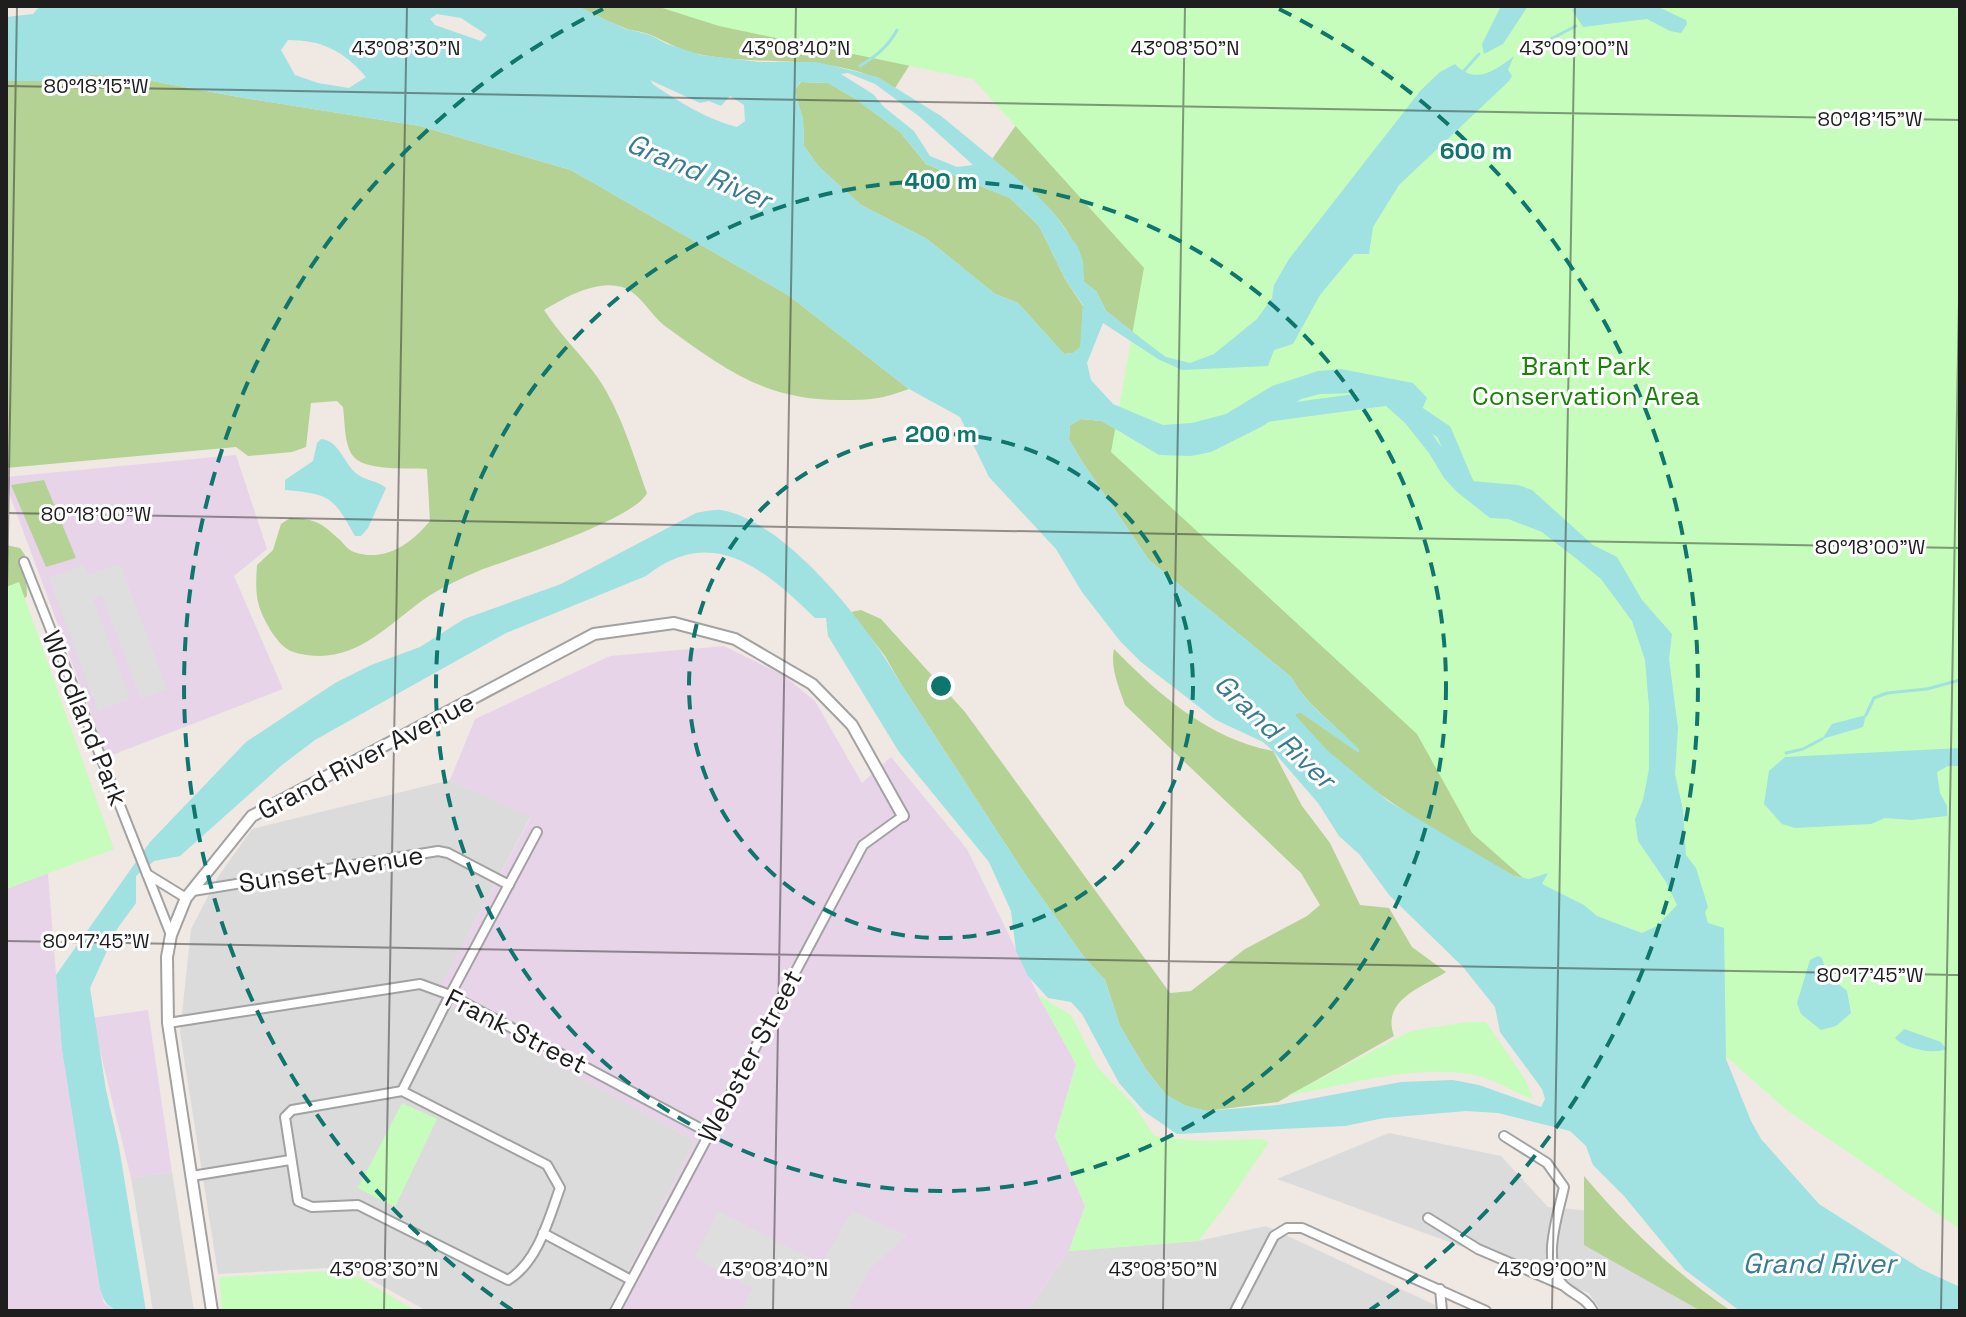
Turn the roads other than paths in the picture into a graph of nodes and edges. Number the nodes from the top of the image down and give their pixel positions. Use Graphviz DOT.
graph roads {
  1 [pos="24,562"];
  2 [pos="903,816"];
  3 [pos="537,832"];
  4 [pos="146,874"];
  5 [pos="509,885"];
  6 [pos="190,894"];
  7 [pos="171,935"];
  8 [pos="450,995"];
  9 [pos="168,1023"];
  10 [pos="402,1091"];
  11 [pos="709,1133"];
  12 [pos="1504,1136"];
  13 [pos="290,1160"];
  14 [pos="192,1176"];
  15 [pos="1428,1218"];
  16 [pos="543,1233"];
  17 [pos="631,1280"];
  18 [pos="1562,1285"];
  19 [pos="1440,1289"];
  20 [pos="212,1311"];
  21 [pos="615,1311"];
  22 [pos="1235,1311"];
  23 [pos="1442,1311"];
  24 [pos="1486,1311"];
  25 [pos="1593,1311"];
  1 -- 4 [label="street, Woodland Park"];
  2 -- 6 [label="street, Grand River Avenue"];
  2 -- 11 [label="street, Webster Street"];
  3 -- 5 [label="street"];
  4 -- 6 [label="street"];
  4 -- 7 [label="street, Woodland Park"];
  5 -- 6 [label="street, Sunset Avenue"];
  5 -- 8 [label="street"];
  6 -- 7 [label="street, Grand River Avenue"];
  7 -- 9 [label="street, Grand River Avenue"];
  8 -- 9 [label="street, Frank Street"];
  8 -- 10 [label="street"];
  8 -- 11 [label="street, Frank Street"];
  9 -- 14 [label="street, Grand River Avenue"];
  10 -- 13 [label="street"];
  10 -- 16 [label="street"];
  11 -- 17 [label="street, Webster Street"];
  12 -- 18 [label="street"];
  13 -- 14 [label="street"];
  13 -- 16 [label="street"];
  14 -- 20 [label="street, Grand River Avenue"];
  15 -- 18 [label="street"];
  16 -- 17 [label="street"];
  17 -- 21 [label="street, Webster Street"];
  18 -- 25 [label="street"];
  19 -- 22 [label="street"];
  19 -- 23 [label="street"];
  19 -- 24 [label="street"];
}
